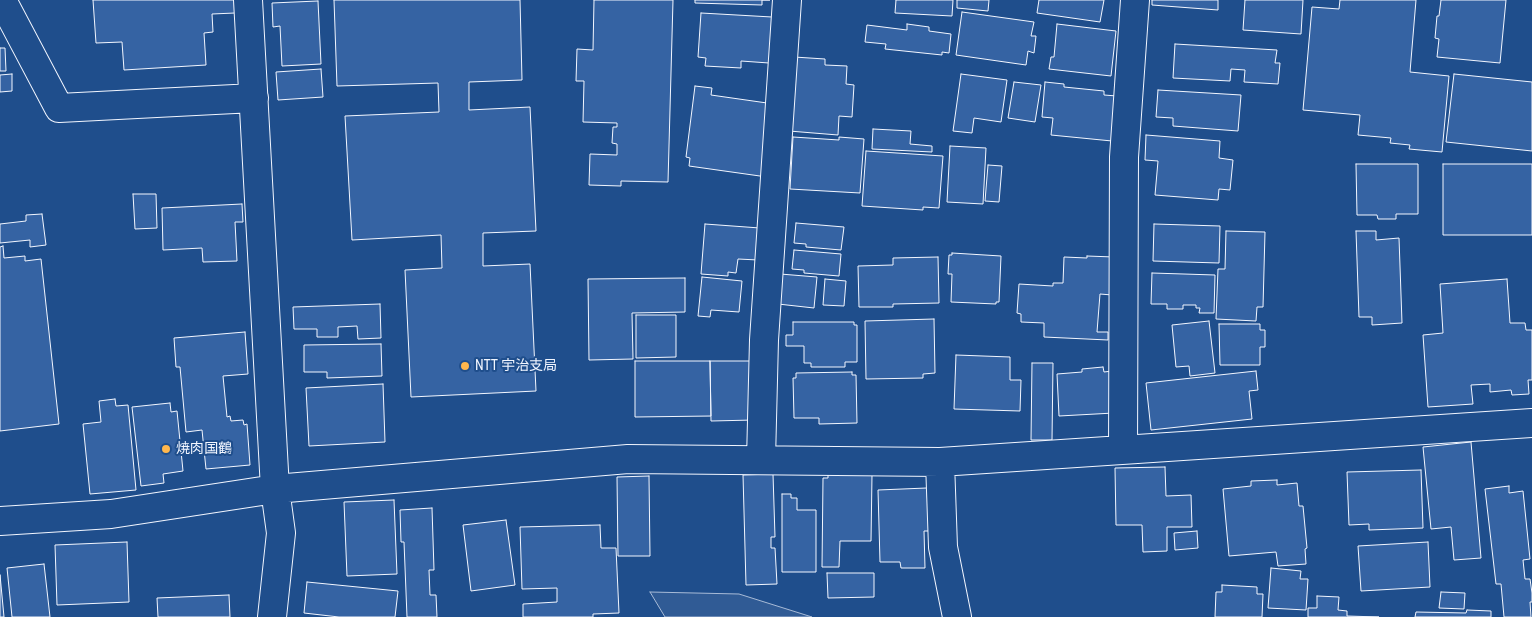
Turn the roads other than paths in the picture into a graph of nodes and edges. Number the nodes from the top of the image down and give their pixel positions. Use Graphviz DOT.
graph roads {
  1 [pos="2,0"];
  2 [pos="248,0"];
  3 [pos="787,0"];
  4 [pos="1135,0"];
  5 [pos="254,98"];
  6 [pos="1532,422"];
  7 [pos="1123,450"];
  8 [pos="761,460"];
  9 [pos="940,462"];
  10 [pos="275,489"];
  11 [pos="0,521"];
  12 [pos="272,617"];
  13 [pos="957,617"];
  1 -- 5 [label="street"];
  2 -- 5 [label="street"];
  3 -- 8 [label="street"];
  4 -- 7 [label="street"];
  5 -- 10 [label="street"];
  6 -- 7 [label="street"];
  7 -- 9 [label="street"];
  8 -- 9 [label="street"];
  8 -- 10 [label="street"];
  9 -- 13 [label="street"];
  10 -- 11 [label="street"];
  10 -- 12 [label="street"];
}
